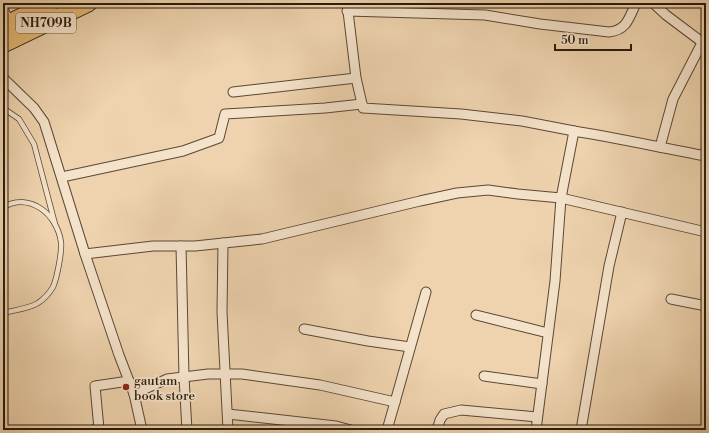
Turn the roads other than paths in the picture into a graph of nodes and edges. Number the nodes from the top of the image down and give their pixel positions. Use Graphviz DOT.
graph roads {
  1 [pos="50,3"];
  2 [pos="88,3"];
  3 [pos="636,3"];
  4 [pos="653,3"];
  5 [pos="347,7"];
  6 [pos="5,19"];
  7 [pos="705,41"];
  8 [pos="3,44"];
  9 [pos="3,78"];
  10 [pos="356,78"];
  11 [pos="233,92"];
  12 [pos="362,104"];
  13 [pos="3,108"];
  14 [pos="574,131"];
  15 [pos="660,147"];
  16 [pos="706,156"];
  17 [pos="62,177"];
  18 [pos="561,198"];
  19 [pos="3,207"];
  20 [pos="622,212"];
  21 [pos="57,231"];
  22 [pos="706,232"];
  23 [pos="223,243"];
  24 [pos="181,246"];
  25 [pos="85,254"];
  26 [pos="426,292"];
  27 [pos="671,299"];
  28 [pos="706,306"];
  29 [pos="3,313"];
  30 [pos="476,315"];
  31 [pos="304,329"];
  32 [pos="548,333"];
  33 [pos="410,347"];
  34 [pos="224,374"];
  35 [pos="484,376"];
  36 [pos="184,377"];
  37 [pos="129,381"];
  38 [pos="542,384"];
  39 [pos="134,394"];
  40 [pos="394,402"];
  41 [pos="228,414"];
  42 [pos="537,417"];
  43 [pos="93,430"];
  44 [pos="142,430"];
  45 [pos="187,430"];
  46 [pos="228,430"];
  47 [pos="351,430"];
  48 [pos="387,430"];
  49 [pos="437,430"];
  50 [pos="536,430"];
  51 [pos="581,430"];
  1 -- 6 [label="highway, NH709B"];
  2 -- 8 [label="highway, NH709B"];
  3 -- 5 [label="street"];
  4 -- 7 [label="street"];
  5 -- 10 [label="street"];
  7 -- 15 [label="street"];
  9 -- 17 [label="street"];
  10 -- 11 [label="street"];
  10 -- 12 [label="street"];
  12 -- 14 [label="street"];
  12 -- 17 [label="street"];
  13 -- 21 [label="lane"];
  14 -- 15 [label="street"];
  14 -- 18 [label="street"];
  15 -- 16 [label="street"];
  17 -- 25 [label="street"];
  18 -- 20 [label="street"];
  18 -- 23 [label="street"];
  18 -- 32 [label="street"];
  19 -- 21 [label="lane"];
  20 -- 22 [label="street"];
  20 -- 51 [label="street"];
  21 -- 29 [label="lane"];
  23 -- 24 [label="street"];
  23 -- 34 [label="street"];
  24 -- 25 [label="street"];
  24 -- 36 [label="street"];
  25 -- 37 [label="street"];
  26 -- 33 [label="street"];
  27 -- 28 [label="street"];
  30 -- 32 [label="street"];
  31 -- 33 [label="street"];
  32 -- 38 [label="street"];
  33 -- 40 [label="street"];
  34 -- 36 [label="street"];
  34 -- 40 [label="street"];
  34 -- 41 [label="street"];
  35 -- 38 [label="street"];
  36 -- 39 [label="street"];
  36 -- 45 [label="street"];
  37 -- 39 [label="street"];
  37 -- 43 [label="street"];
  38 -- 42 [label="street"];
  39 -- 44 [label="street"];
  40 -- 48 [label="street"];
  41 -- 46 [label="street"];
  41 -- 47 [label="street"];
  42 -- 49 [label="street"];
  42 -- 50 [label="street"];
}
